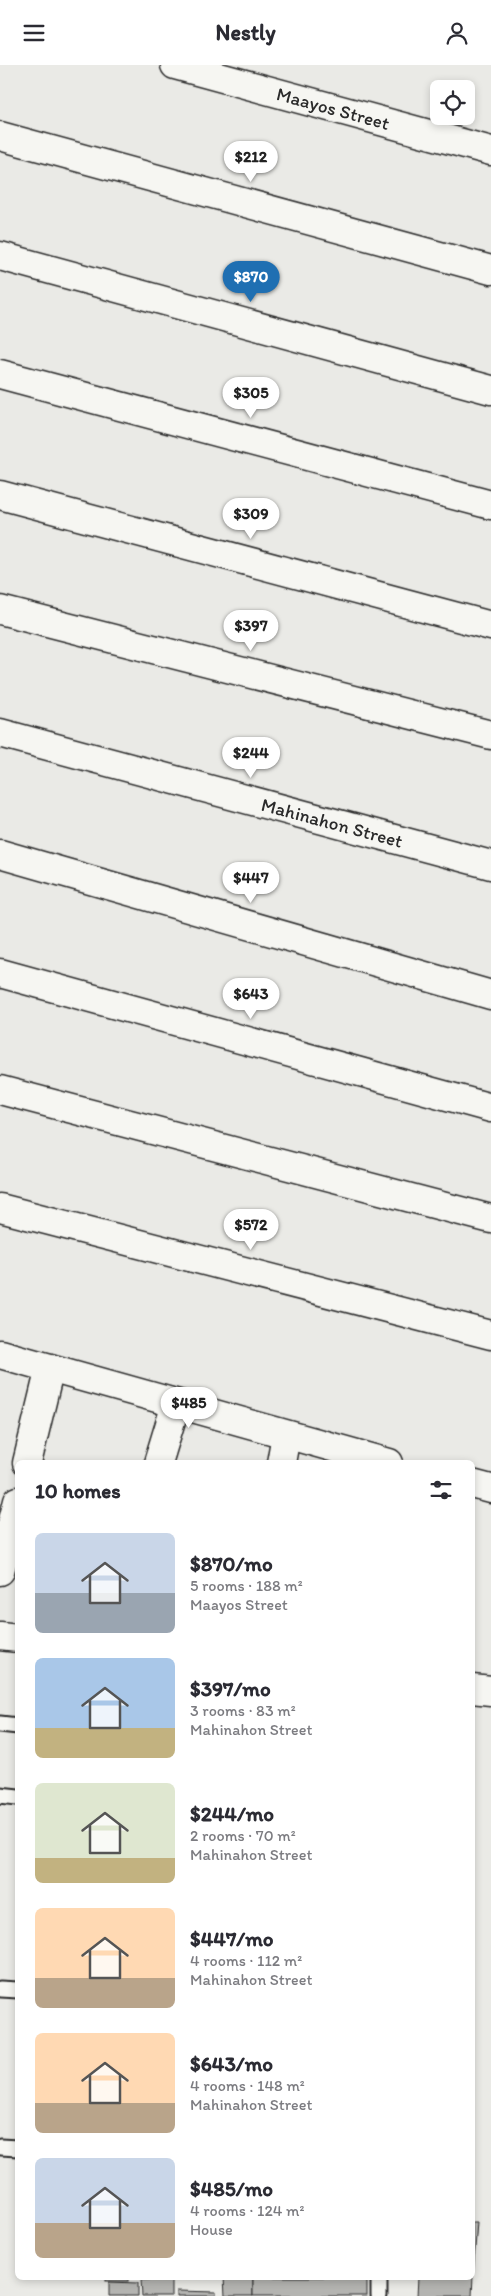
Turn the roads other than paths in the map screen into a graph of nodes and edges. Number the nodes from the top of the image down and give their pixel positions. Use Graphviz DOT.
graph roads {
  1 [pos="175,65"];
  2 [pos="0,136"];
  3 [pos="491,151"];
  4 [pos="0,256"];
  5 [pos="491,270"];
  6 [pos="0,374"];
  7 [pos="491,390"];
  8 [pos="0,495"];
  9 [pos="491,505"];
  10 [pos="0,610"];
  11 [pos="491,626"];
  12 [pos="0,733"];
  13 [pos="491,735"];
  14 [pos="0,853"];
  15 [pos="491,865"];
  16 [pos="0,973"];
  17 [pos="491,995"];
  18 [pos="0,1089"];
  19 [pos="491,1107"];
  20 [pos="0,1207"];
  21 [pos="491,1219"];
  22 [pos="491,1335"];
  23 [pos="0,1354"];
  24 [pos="50,1368"];
  25 [pos="176,1404"];
  26 [pos="286,1435"];
  27 [pos="28,1460"];
  28 [pos="159,1460"];
  29 [pos="282,1460"];
  30 [pos="378,1460"];
  31 [pos="475,1485"];
  32 [pos="491,1489"];
  33 [pos="15,1513"];
  34 [pos="0,1571"];
  35 [pos="0,1636"];
  36 [pos="15,1638"];
  37 [pos="475,1689"];
  38 [pos="491,1691"];
  39 [pos="0,1724"];
  40 [pos="15,1726"];
  41 [pos="0,1795"];
  42 [pos="15,1797"];
  43 [pos="0,1989"];
  44 [pos="15,1990"];
  45 [pos="0,2147"];
  46 [pos="15,2148"];
  47 [pos="379,2280"];
  48 [pos="379,2296"];
  1 -- 3 [label="street, Maayos Street"];
  2 -- 5 [label="street"];
  4 -- 7 [label="street"];
  6 -- 9 [label="street"];
  8 -- 11 [label="street"];
  10 -- 13 [label="street"];
  12 -- 15 [label="street, Mahinahon Street"];
  14 -- 17 [label="street"];
  16 -- 19 [label="street"];
  18 -- 21 [label="street"];
  20 -- 22 [label="street"];
  23 -- 24 [label="street"];
  24 -- 25 [label="street"];
  24 -- 27 [label="street"];
  25 -- 26 [label="street"];
  25 -- 28 [label="street"];
  26 -- 29 [label="street"];
  26 -- 30 [label="street"];
  31 -- 32 [label="street"];
  33 -- 34 [label="street"];
  35 -- 36 [label="street"];
  37 -- 38 [label="street"];
  39 -- 40 [label="lane"];
  41 -- 42 [label="lane"];
  43 -- 44 [label="lane"];
  45 -- 46 [label="lane"];
  47 -- 48 [label="lane"];
}
